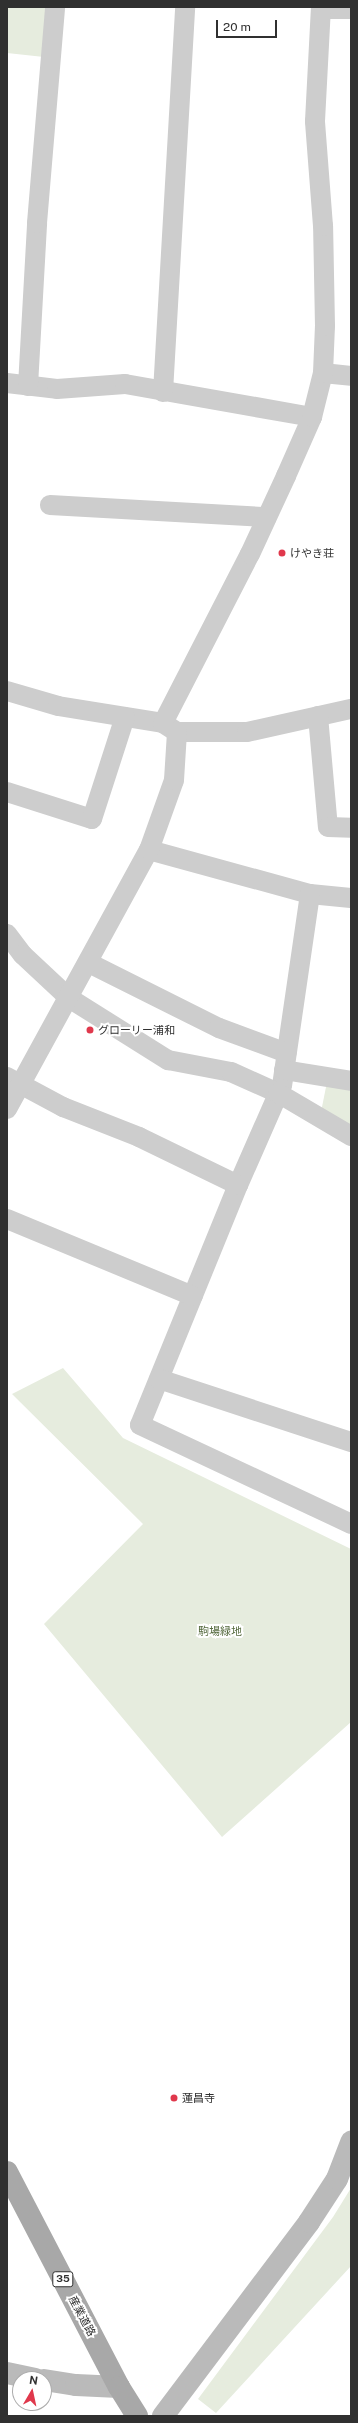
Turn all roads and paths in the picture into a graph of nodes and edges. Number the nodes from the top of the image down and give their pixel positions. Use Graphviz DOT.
graph roads {
  1 [pos="55,7"];
  2 [pos="185,7"];
  3 [pos="322,8"];
  4 [pos="351,8"];
  5 [pos="323,373"];
  6 [pos="351,376"];
  7 [pos="7,383"];
  8 [pos="28,386"];
  9 [pos="163,392"];
  10 [pos="312,417"];
  11 [pos="50,505"];
  12 [pos="267,517"];
  13 [pos="7,692"];
  14 [pos="351,709"];
  15 [pos="318,716"];
  16 [pos="126,717"];
  17 [pos="170,727"];
  18 [pos="7,792"];
  19 [pos="351,828"];
  20 [pos="149,850"];
  21 [pos="310,894"];
  22 [pos="351,898"];
  23 [pos="7,934"];
  24 [pos="89,963"];
  25 [pos="69,998"];
  26 [pos="285,1062"];
  27 [pos="14,1081"];
  28 [pos="351,1081"];
  29 [pos="278,1093"];
  30 [pos="7,1109"];
  31 [pos="351,1136"];
  32 [pos="238,1185"];
  33 [pos="7,1219"];
  34 [pos="193,1296"];
  35 [pos="159,1379"];
  36 [pos="351,1442"];
  37 [pos="351,1524"];
  38 [pos="351,2142"];
  39 [pos="7,2172"];
  40 [pos="52,2381"];
  41 [pos="119,2387"];
  42 [pos="137,2416"];
  43 [pos="163,2416"];
  1 -- 8 [label="street"];
  2 -- 9 [label="street"];
  3 -- 4 [label="street"];
  3 -- 5 [label="street"];
  5 -- 6 [label="street"];
  5 -- 10 [label="street"];
  7 -- 8 [label="street"];
  8 -- 9 [label="street"];
  9 -- 10 [label="street"];
  10 -- 12 [label="street"];
  11 -- 12 [label="street"];
  12 -- 17 [label="street"];
  13 -- 16 [label="street"];
  14 -- 15 [label="street"];
  15 -- 17 [label="street"];
  15 -- 19 [label="street"];
  16 -- 17 [label="street"];
  16 -- 18 [label="street"];
  17 -- 20 [label="street"];
  20 -- 21 [label="street"];
  20 -- 24 [label="street"];
  21 -- 22 [label="street"];
  21 -- 26 [label="street"];
  23 -- 25 [label="street"];
  24 -- 25 [label="street"];
  24 -- 26 [label="street"];
  25 -- 27 [label="street"];
  25 -- 29 [label="street"];
  26 -- 28 [label="street"];
  26 -- 29 [label="street"];
  27 -- 30 [label="street"];
  27 -- 32 [label="street"];
  29 -- 31 [label="street"];
  29 -- 32 [label="street"];
  32 -- 34 [label="street"];
  33 -- 34 [label="street"];
  34 -- 35 [label="street"];
  35 -- 36 [label="street"];
  35 -- 37 [label="street"];
  38 -- 43 [label="street"];
  39 -- 41 [label="main road, 産業道路 / 35"];
  40 -- 41 [label="street"];
  41 -- 42 [label="main road, 産業道路 / 35"];
}
